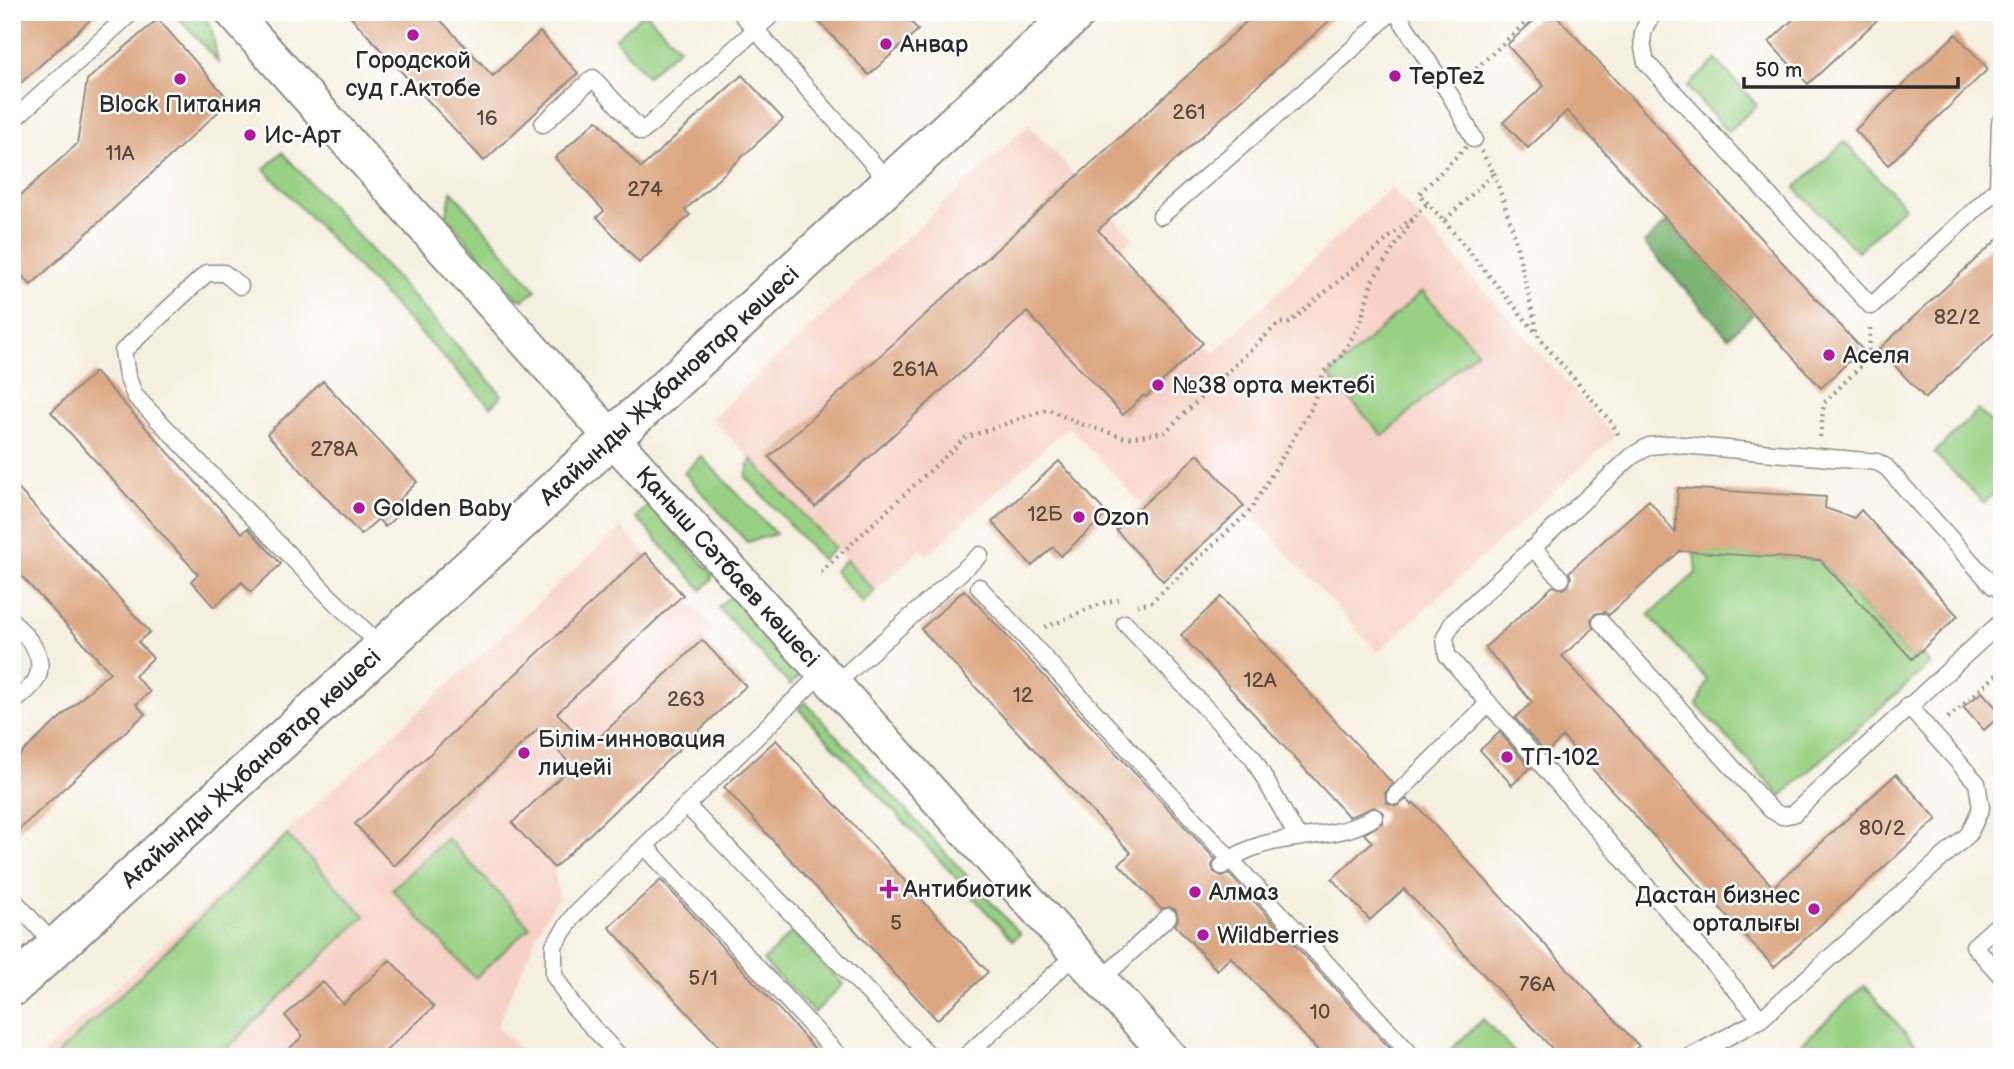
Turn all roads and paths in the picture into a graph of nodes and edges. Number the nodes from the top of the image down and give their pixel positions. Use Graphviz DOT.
graph roads {
  1 [pos="132,12"];
  2 [pos="232,12"];
  3 [pos="740,12"];
  4 [pos="775,12"];
  5 [pos="1077,12"];
  6 [pos="1393,12"];
  7 [pos="1537,12"];
  8 [pos="1656,12"];
  9 [pos="756,29"];
  10 [pos="1449,93"];
  11 [pos="2002,120"];
  12 [pos="12,121"];
  13 [pos="542,124"];
  14 [pos="1474,139"];
  15 [pos="1494,173"];
  16 [pos="890,183"];
  17 [pos="1427,203"];
  18 [pos="1416,215"];
  19 [pos="1161,216"];
  20 [pos="1444,221"];
  21 [pos="240,286"];
  22 [pos="1871,306"];
  23 [pos="1539,338"];
  24 [pos="612,438"];
  25 [pos="1632,456"];
  26 [pos="1818,457"];
  27 [pos="1533,548"];
  28 [pos="980,555"];
  29 [pos="821,572"];
  30 [pos="1561,579"];
  31 [pos="979,587"];
  32 [pos="2002,590"];
  33 [pos="1123,600"];
  34 [pos="1130,603"];
  35 [pos="12,621"];
  36 [pos="2002,621"];
  37 [pos="1601,622"];
  38 [pos="1125,623"];
  39 [pos="1038,629"];
  40 [pos="383,648"];
  41 [pos="2002,670"];
  42 [pos="828,679"];
  43 [pos="1489,703"];
  44 [pos="12,704"];
  45 [pos="1908,706"];
  46 [pos="1932,732"];
  47 [pos="1395,796"];
  48 [pos="686,805"];
  49 [pos="1374,817"];
  50 [pos="1297,836"];
  51 [pos="645,846"];
  52 [pos="1227,862"];
  53 [pos="12,898"];
  54 [pos="1168,917"];
  55 [pos="2002,921"];
  56 [pos="56,947"];
  57 [pos="1077,953"];
  58 [pos="2002,977"];
  59 [pos="1101,980"];
  60 [pos="12,987"];
  61 [pos="1761,1019"];
  62 [pos="620,1057"];
  63 [pos="840,1057"];
  64 [pos="931,1057"];
  65 [pos="965,1057"];
  66 [pos="1170,1057"];
  67 [pos="1413,1057"];
  68 [pos="1690,1057"];
  1 -- 12 [label="lane"];
  2 -- 24 [label="street, Қаныш Сәтбаев көшесі"];
  3 -- 9 [label="lane"];
  4 -- 9 [label="lane"];
  5 -- 16 [label="street, Ағайынды Жұбановтар көшесі"];
  6 -- 10 [label="lane"];
  6 -- 19 [label="lane"];
  7 -- 10 [label="path"];
  8 -- 22 [label="lane"];
  9 -- 13 [label="lane"];
  9 -- 16 [label="lane"];
  10 -- 14 [label="lane"];
  11 -- 22 [label="lane"];
  14 -- 15 [label="path"];
  14 -- 17 [label="path"];
  15 -- 20 [label="path"];
  15 -- 23 [label="path"];
  16 -- 24 [label="street, Ағайынды Жұбановтар көшесі"];
  17 -- 18 [label="path"];
  17 -- 20 [label="path"];
  18 -- 29 [label="path"];
  18 -- 34 [label="path"];
  20 -- 23 [label="path"];
  21 -- 40 [label="lane"];
  22 -- 26 [label="path"];
  23 -- 25 [label="path"];
  24 -- 40 [label="street, Ағайынды Жұбановтар көшесі"];
  24 -- 42 [label="street, Қаныш Сәтбаев көшесі"];
  25 -- 26 [label="lane"];
  25 -- 27 [label="lane"];
  26 -- 32 [label="lane"];
  27 -- 30 [label="lane"];
  27 -- 43 [label="lane"];
  28 -- 42 [label="lane"];
  31 -- 52 [label="lane"];
  33 -- 39 [label="path"];
  35 -- 44 [label="lane"];
  36 -- 45 [label="lane"];
  37 -- 45 [label="lane"];
  38 -- 50 [label="lane"];
  40 -- 56 [label="street, Ағайынды Жұбановтар көшесі"];
  41 -- 46 [label="path"];
  42 -- 48 [label="lane"];
  42 -- 57 [label="street, Қаныш Сәтбаев көшесі"];
  43 -- 47 [label="lane"];
  43 -- 61 [label="lane"];
  45 -- 46 [label="lane"];
  46 -- 61 [label="lane"];
  48 -- 51 [label="lane"];
  48 -- 64 [label="lane"];
  49 -- 50 [label="lane"];
  50 -- 52 [label="lane"];
  51 -- 62 [label="lane"];
  51 -- 63 [label="lane"];
  52 -- 67 [label="lane"];
  53 -- 56 [label="lane"];
  54 -- 59 [label="lane"];
  55 -- 58 [label="lane"];
  56 -- 60 [label="street, Ағайынды Жұбановтар көшесі"];
  57 -- 59 [label="street, Қаныш Сәтбаев көшесі"];
  57 -- 65 [label="lane"];
  59 -- 66 [label="street, Қаныш Сәтбаев көшесі"];
  61 -- 68 [label="lane"];
}
